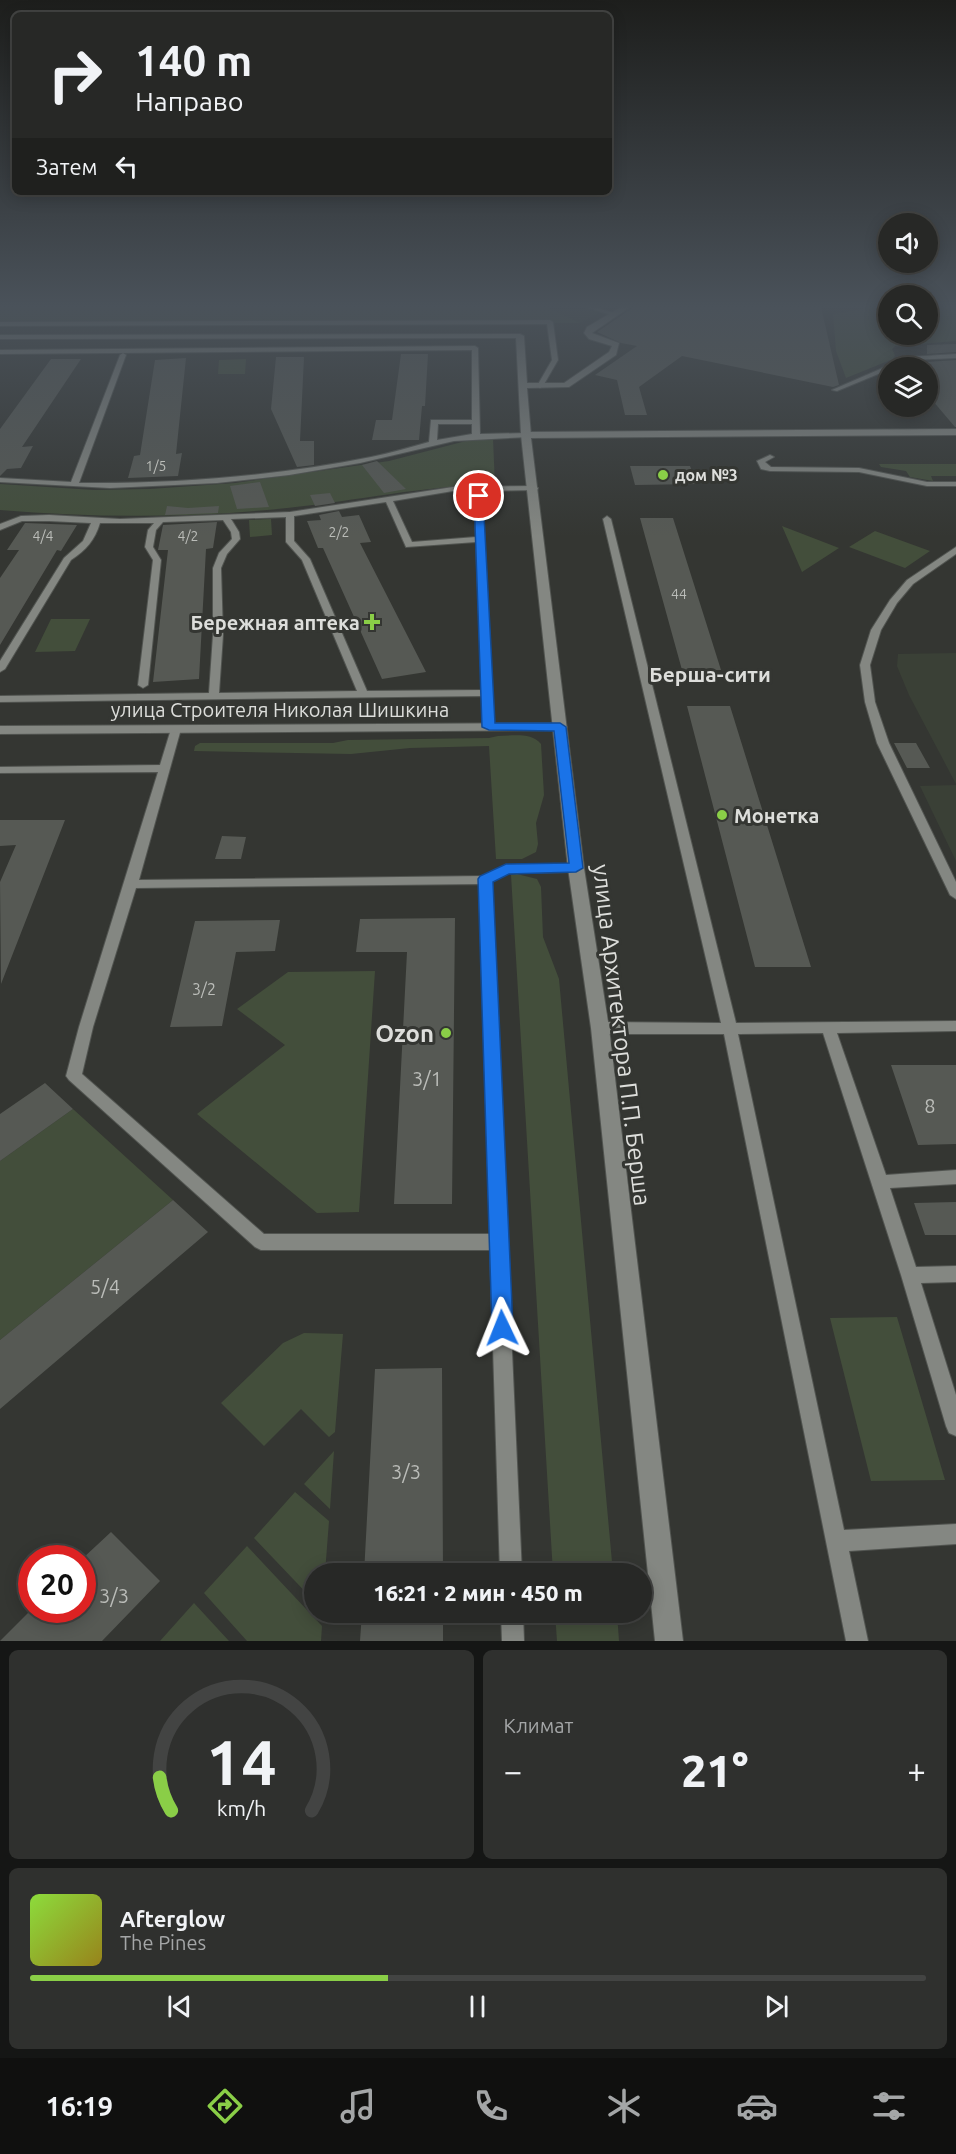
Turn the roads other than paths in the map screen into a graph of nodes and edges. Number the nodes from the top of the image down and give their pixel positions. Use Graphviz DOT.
graph roads {
  1 [pos="112,384"];
  2 [pos="475,384"];
  3 [pos="568,384"];
  4 [pos="851,384"];
  5 [pos="523,386"];
  6 [pos="540,386"];
  7 [pos="836,390"];
  8 [pos="476,422"];
  9 [pos="956,432"];
  10 [pos="526,435"];
  11 [pos="476,436"];
  12 [pos="434,444"];
  13 [pos="770,457"];
  14 [pos="0,480"];
  15 [pos="956,484"];
  16 [pos="74,485"];
  17 [pos="478,488"];
  18 [pos="534,488"];
  19 [pos="388,500"];
  20 [pos="290,514"];
  21 [pos="226,518"];
  22 [pos="607,519"];
  23 [pos="160,520"];
  24 [pos="96,521"];
  25 [pos="0,528"];
  26 [pos="482,538"];
  27 [pos="956,550"];
  28 [pos="0,669"];
  29 [pos="143,686"];
  30 [pos="487,693"];
  31 [pos="363,694"];
  32 [pos="214,697"];
  33 [pos="0,699"];
  34 [pos="489,727"];
  35 [pos="560,727"];
  36 [pos="176,729"];
  37 [pos="0,730"];
  38 [pos="166,768"];
  39 [pos="0,770"];
  40 [pos="576,868"];
  41 [pos="485,879"];
  42 [pos="131,885"];
  43 [pos="956,895"];
  44 [pos="956,1026"];
  45 [pos="828,1027"];
  46 [pos="600,1028"];
  47 [pos="730,1029"];
  48 [pos="956,1178"];
  49 [pos="880,1182"];
  50 [pos="499,1242"];
  51 [pos="956,1274"];
  52 [pos="910,1275"];
  53 [pos="956,1426"];
  54 [pos="956,1534"];
  55 [pos="835,1541"];
  56 [pos="511,1563"];
  57 [pos="512,1623"];
  58 [pos="513,1641"];
  59 [pos="669,1641"];
  60 [pos="856,1641"];
  1 -- 16 [label="lane"];
  2 -- 8 [label="lane"];
  3 -- 6 [label="street"];
  4 -- 7 [label="lane"];
  5 -- 6 [label="street"];
  5 -- 10 [label="street, улица Архитектора П.П. Берша"];
  8 -- 11 [label="lane"];
  8 -- 12 [label="lane"];
  9 -- 10 [label="street"];
  10 -- 11 [label="lane"];
  10 -- 18 [label="street, улица Архитектора П.П. Берша"];
  11 -- 12 [label="lane"];
  12 -- 16 [label="lane"];
  13 -- 15 [label="lane"];
  14 -- 16 [label="lane"];
  17 -- 18 [label="lane"];
  17 -- 19 [label="lane"];
  17 -- 26 [label="lane"];
  18 -- 35 [label="street, улица Архитектора П.П. Берша"];
  19 -- 20 [label="lane"];
  19 -- 26 [label="lane"];
  20 -- 21 [label="lane"];
  20 -- 31 [label="lane"];
  21 -- 23 [label="lane"];
  21 -- 32 [label="lane"];
  22 -- 47 [label="lane"];
  23 -- 24 [label="lane"];
  23 -- 29 [label="lane"];
  24 -- 25 [label="lane"];
  24 -- 28 [label="lane"];
  26 -- 30 [label="lane"];
  27 -- 43 [label="lane"];
  30 -- 31 [label="lane"];
  30 -- 34 [label="lane"];
  31 -- 32 [label="lane"];
  32 -- 33 [label="lane"];
  34 -- 35 [label="street, улица Строителя Николая Шишкина"];
  34 -- 36 [label="street, улица Строителя Николая Шишкина"];
  35 -- 40 [label="street, улица Архитектора П.П. Берша"];
  36 -- 37 [label="street, улица Строителя Николая Шишкина"];
  36 -- 38 [label="lane"];
  38 -- 39 [label="lane"];
  38 -- 42 [label="lane"];
  40 -- 41 [label="lane"];
  40 -- 46 [label="street, улица Архитектора П.П. Берша"];
  41 -- 42 [label="lane"];
  41 -- 50 [label="lane"];
  42 -- 50 [label="lane"];
  44 -- 45 [label="lane"];
  45 -- 47 [label="lane"];
  45 -- 49 [label="lane"];
  46 -- 47 [label="lane"];
  46 -- 59 [label="street, улица Архитектора П.П. Берша"];
  47 -- 55 [label="lane"];
  48 -- 49 [label="lane"];
  49 -- 52 [label="lane"];
  50 -- 56 [label="lane"];
  51 -- 52 [label="lane"];
  52 -- 53 [label="lane"];
  54 -- 55 [label="lane"];
  55 -- 60 [label="lane"];
  57 -- 58 [label="lane"];
}
